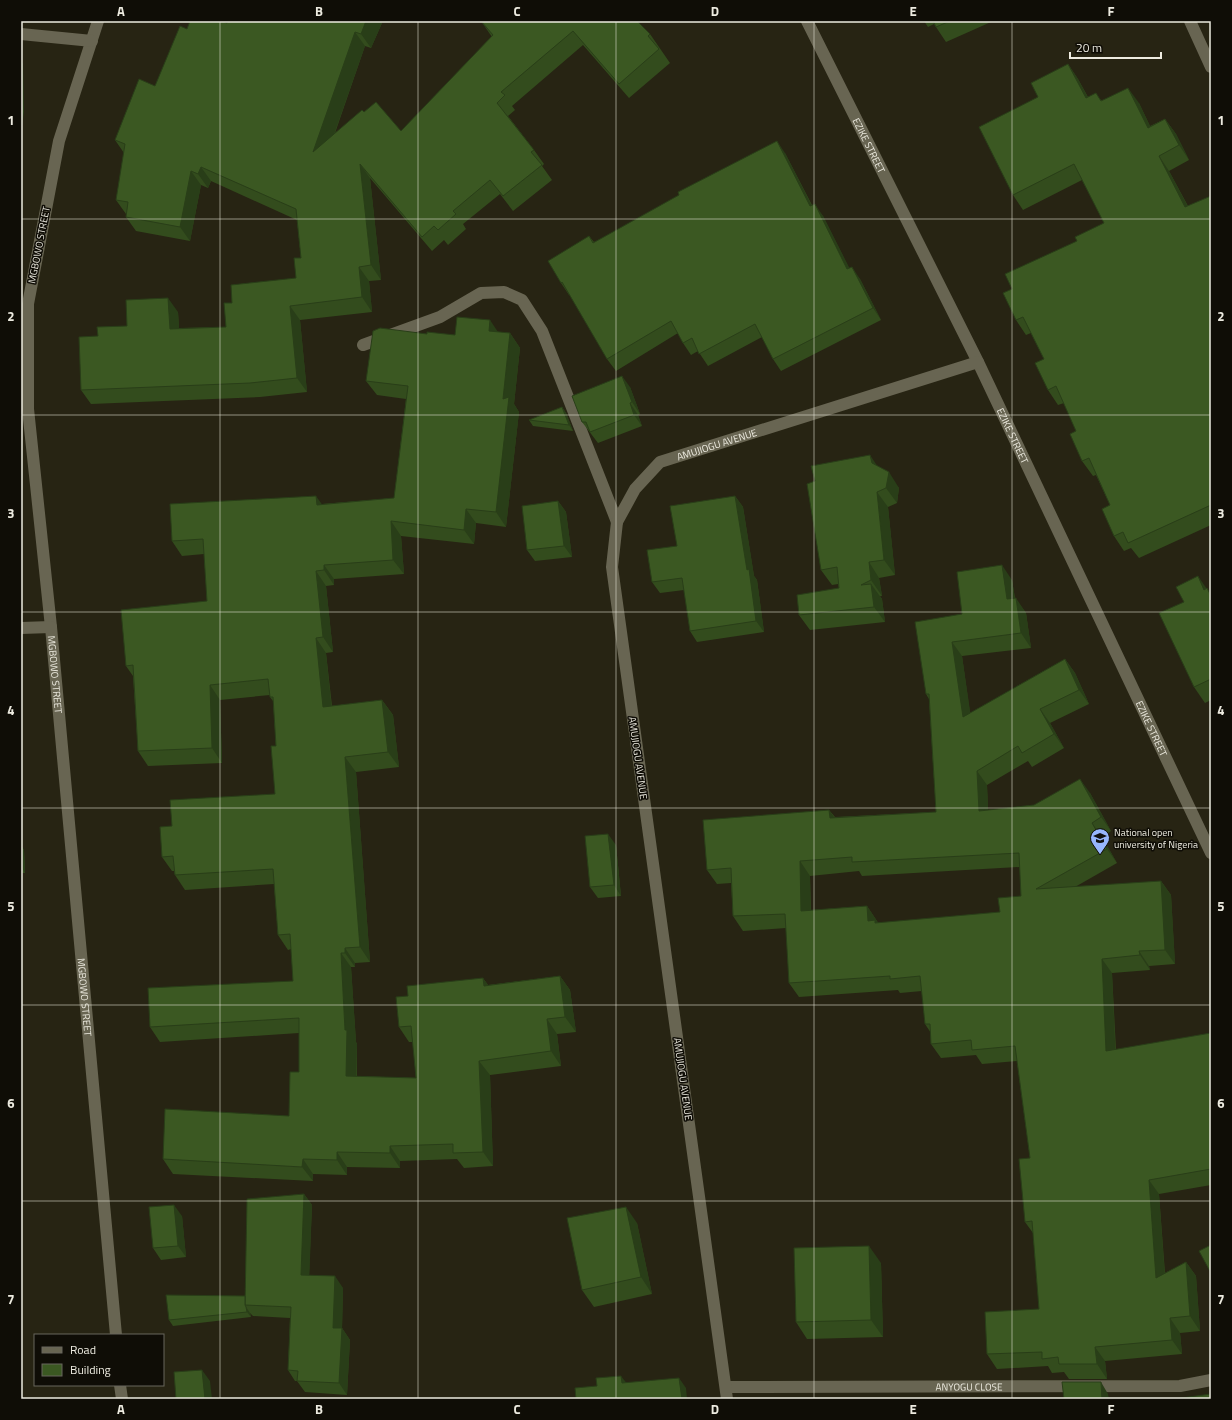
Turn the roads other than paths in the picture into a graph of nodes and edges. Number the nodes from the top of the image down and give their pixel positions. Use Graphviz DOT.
graph roads {
  1 [pos="98,21"];
  2 [pos="807,21"];
  3 [pos="1190,21"];
  4 [pos="21,34"];
  5 [pos="92,41"];
  6 [pos="1211,67"];
  7 [pos="363,345"];
  8 [pos="978,362"];
  9 [pos="617,522"];
  10 [pos="51,627"];
  11 [pos="21,628"];
  12 [pos="1211,853"];
  13 [pos="116,1334"];
  14 [pos="1211,1380"];
  15 [pos="120,1386"];
  16 [pos="727,1393"];
  17 [pos="122,1399"];
  1 -- 5 [label="street, MGBOWO STREET"];
  2 -- 8 [label="street, EZIKE STREET"];
  3 -- 6 [label="street"];
  4 -- 5 [label="street"];
  5 -- 10 [label="street, MGBOWO STREET"];
  7 -- 9 [label="street"];
  8 -- 9 [label="street, AMUJIOGU AVENUE"];
  8 -- 12 [label="street, EZIKE STREET"];
  9 -- 16 [label="street, AMUJIOGU AVENUE"];
  10 -- 11 [label="street"];
  10 -- 13 [label="street, MGBOWO STREET"];
  14 -- 16 [label="street, ANYOGU CLOSE"];
  15 -- 17 [label="street"];
}
